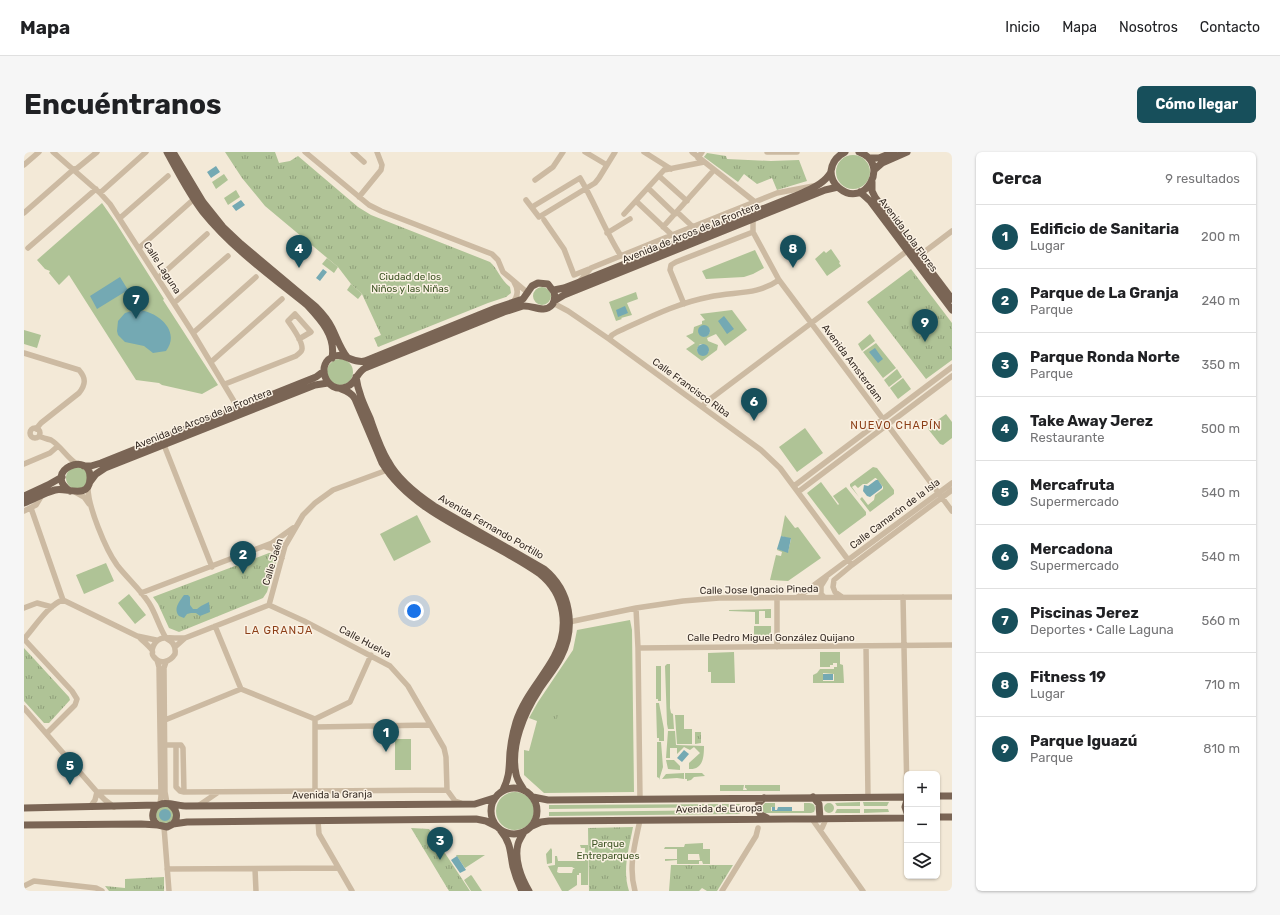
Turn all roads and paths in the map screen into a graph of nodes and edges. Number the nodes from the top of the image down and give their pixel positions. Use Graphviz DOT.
graph roads {
  1 [pos="39,152"];
  2 [pos="54,152"];
  3 [pos="97,152"];
  4 [pos="146,152"];
  5 [pos="167,152"];
  6 [pos="173,152"];
  7 [pos="305,152"];
  8 [pos="353,152"];
  9 [pos="377,152"];
  10 [pos="563,152"];
  11 [pos="585,152"];
  12 [pos="615,152"];
  13 [pos="644,152"];
  14 [pos="692,152"];
  15 [pos="702,152"];
  16 [pos="767,152"];
  17 [pos="791,152"];
  18 [pos="798,152"];
  19 [pos="845,152"];
  20 [pos="894,152"];
  21 [pos="907,152"];
  22 [pos="864,154"];
  23 [pos="698,158"];
  24 [pos="364,162"];
  25 [pos="704,162"];
  26 [pos="24,165"];
  27 [pos="607,165"];
  28 [pos="671,169"];
  29 [pos="75,170"];
  30 [pos="714,170"];
  31 [pos="874,170"];
  32 [pos="831,172"];
  33 [pos="168,176"];
  34 [pos="659,176"];
  35 [pos="535,180"];
  36 [pos="872,182"];
  37 [pos="815,186"];
  38 [pos="838,187"];
  39 [pos="586,188"];
  40 [pos="648,188"];
  41 [pos="98,191"];
  42 [pos="860,192"];
  43 [pos="360,197"];
  44 [pos="194,199"];
  45 [pos="526,200"];
  46 [pos="636,201"];
  47 [pos="687,201"];
  48 [pos="755,202"];
  49 [pos="532,207"];
  50 [pos="24,213"];
  51 [pos="676,213"];
  52 [pos="624,214"];
  53 [pos="120,218"];
  54 [pos="630,219"];
  55 [pos="754,219"];
  56 [pos="544,220"];
  57 [pos="663,227"];
  58 [pos="693,227"];
  59 [pos="952,231"];
  60 [pos="753,232"];
  61 [pos="607,233"];
  62 [pos="207,234"];
  63 [pos="672,235"];
  64 [pos="28,248"];
  65 [pos="139,248"];
  66 [pos="907,251"];
  67 [pos="228,256"];
  68 [pos="621,256"];
  69 [pos="919,256"];
  70 [pos="591,268"];
  71 [pos="256,277"];
  72 [pos="158,278"];
  73 [pos="513,280"];
  74 [pos="779,280"];
  75 [pos="578,283"];
  76 [pos="535,284"];
  77 [pos="554,290"];
  78 [pos="528,293"];
  79 [pos="282,299"];
  80 [pos="952,299"];
  81 [pos="554,302"];
  82 [pos="174,303"];
  83 [pos="511,304"];
  84 [pos="684,304"];
  85 [pos="533,307"];
  86 [pos="952,310"];
  87 [pos="811,323"];
  88 [pos="193,333"];
  89 [pos="299,339"];
  90 [pos="609,339"];
  91 [pos="24,353"];
  92 [pos="332,358"];
  93 [pos="349,359"];
  94 [pos="211,362"];
  95 [pos="952,367"];
  96 [pos="324,372"];
  97 [pos="357,376"];
  98 [pos="952,376"];
  99 [pos="225,384"];
  100 [pos="328,384"];
  101 [pos="341,389"];
  102 [pos="702,407"];
  103 [pos="238,408"];
  104 [pos="883,419"];
  105 [pos="887,424"];
  106 [pos="36,428"];
  107 [pos="27,435"];
  108 [pos="39,436"];
  109 [pos="164,445"];
  110 [pos="58,446"];
  111 [pos="64,453"];
  112 [pos="24,464"];
  113 [pos="80,465"];
  114 [pos="65,468"];
  115 [pos="389,469"];
  116 [pos="62,477"];
  117 [pos="952,482"];
  118 [pos="89,484"];
  119 [pos="794,486"];
  120 [pos="952,490"];
  121 [pos="72,492"];
  122 [pos="798,492"];
  123 [pos="42,495"];
  124 [pos="940,495"];
  125 [pos="24,496"];
  126 [pos="24,503"];
  127 [pos="91,506"];
  128 [pos="31,508"];
  129 [pos="24,511"];
  130 [pos="952,511"];
  131 [pos="295,527"];
  132 [pos="272,545"];
  133 [pos="285,546"];
  134 [pos="282,558"];
  135 [pos="850,562"];
  136 [pos="212,567"];
  137 [pos="828,575"];
  138 [pos="833,587"];
  139 [pos="141,593"];
  140 [pos="777,597"];
  141 [pos="798,597"];
  142 [pos="825,597"];
  143 [pos="842,597"];
  144 [pos="903,597"];
  145 [pos="952,597"];
  146 [pos="63,600"];
  147 [pos="270,605"];
  148 [pos="52,607"];
  149 [pos="24,608"];
  150 [pos="636,608"];
  151 [pos="159,622"];
  152 [pos="569,622"];
  153 [pos="215,626"];
  154 [pos="137,636"];
  155 [pos="166,638"];
  156 [pos="185,638"];
  157 [pos="24,639"];
  158 [pos="157,640"];
  159 [pos="952,645"];
  160 [pos="866,646"];
  161 [pos="904,646"];
  162 [pos="777,647"];
  163 [pos="175,648"];
  164 [pos="638,648"];
  165 [pos="152,650"];
  166 [pos="371,654"];
  167 [pos="157,660"];
  168 [pos="166,662"];
  169 [pos="241,689"];
  170 [pos="24,708"];
  171 [pos="315,719"];
  172 [pos="165,720"];
  173 [pos="430,726"];
  174 [pos="315,727"];
  175 [pos="47,733"];
  176 [pos="165,745"];
  177 [pos="906,771"];
  178 [pos="315,790"];
  179 [pos="447,790"];
  180 [pos="503,790"];
  181 [pos="524,790"];
  182 [pos="221,791"];
  183 [pos="97,792"];
  184 [pos="161,792"];
  185 [pos="940,796"];
  186 [pos="952,796"];
  187 [pos="533,797"];
  188 [pos="813,797"];
  189 [pos="868,797"];
  190 [pos="904,797"];
  191 [pos="494,798"];
  192 [pos="764,798"];
  193 [pos="640,799"];
  194 [pos="164,804"];
  195 [pos="461,804"];
  196 [pos="198,806"];
  197 [pos="90,807"];
  198 [pos="114,807"];
  199 [pos="24,808"];
  200 [pos="818,817"];
  201 [pos="940,817"];
  202 [pos="952,817"];
  203 [pos="904,818"];
  204 [pos="751,819"];
  205 [pos="767,819"];
  206 [pos="640,820"];
  207 [pos="318,821"];
  208 [pos="173,824"];
  209 [pos="24,825"];
  210 [pos="161,826"];
  211 [pos="532,826"];
  212 [pos="498,828"];
  213 [pos="758,828"];
  214 [pos="821,830"];
  215 [pos="524,832"];
  216 [pos="338,868"];
  217 [pos="167,869"];
  218 [pos="255,869"];
  219 [pos="24,886"];
  220 [pos="102,891"];
  221 [pos="169,891"];
  222 [pos="256,891"];
  223 [pos="352,891"];
  224 [pos="522,891"];
  225 [pos="529,891"];
  226 [pos="635,891"];
  227 [pos="722,891"];
  228 [pos="863,891"];
  1 -- 26 [label="street"];
  2 -- 29 [label="street, Calle Laguna"];
  3 -- 29 [label="street"];
  4 -- 41 [label="street"];
  5 -- 44 [label="main road"];
  6 -- 93 [label="main road"];
  7 -- 43 [label="street"];
  8 -- 24 [label="street"];
  9 -- 43 [label="street"];
  10 -- 35 [label="street"];
  11 -- 27 [label="street"];
  12 -- 27 [label="street"];
  13 -- 28 [label="street"];
  14 -- 23 [label="street"];
  15 -- 23 [label="street"];
  16 -- 17 [label="street"];
  17 -- 18 [label="street"];
  19 -- 32 [label="main road, Avenida de Arcos de la Frontera"];
  20 -- 22 [label="main road"];
  21 -- 31 [label="main road"];
  22 -- 31 [label="main road"];
  23 -- 25 [label="street"];
  25 -- 28 [label="street"];
  25 -- 30 [label="street"];
  27 -- 39 [label="street"];
  28 -- 34 [label="street"];
  29 -- 41 [label="street, Calle Laguna"];
  29 -- 50 [label="street"];
  30 -- 47 [label="street"];
  30 -- 48 [label="street"];
  31 -- 36 [label="main road"];
  32 -- 37 [label="main road, Avenida de Arcos de la Frontera"];
  32 -- 38 [label="main road"];
  33 -- 53 [label="street"];
  34 -- 40 [label="street"];
  34 -- 47 [label="street"];
  36 -- 42 [label="main road"];
  36 -- 69 [label="main road, Avenida Lola Flores"];
  37 -- 48 [label="street"];
  37 -- 75 [label="main road, Avenida de Arcos de la Frontera"];
  38 -- 42 [label="main road"];
  38 -- 55 [label="main road, Avenida de Arcos de la Frontera"];
  39 -- 49 [label="street"];
  39 -- 49 [label="street"];
  39 -- 61 [label="street"];
  40 -- 46 [label="street"];
  40 -- 51 [label="street"];
  41 -- 53 [label="street, Calle Laguna"];
  41 -- 64 [label="street"];
  42 -- 66 [label="main road, Avenida Lola Flores"];
  43 -- 73 [label="street"];
  44 -- 65 [label="street"];
  44 -- 92 [label="main road"];
  45 -- 49 [label="street"];
  46 -- 52 [label="street"];
  46 -- 57 [label="street"];
  47 -- 51 [label="street"];
  48 -- 58 [label="street"];
  51 -- 57 [label="street"];
  51 -- 58 [label="street"];
  53 -- 65 [label="street, Calle Laguna"];
  54 -- 61 [label="street"];
  55 -- 60 [label="street"];
  55 -- 81 [label="main road, Avenida de Arcos de la Frontera"];
  56 -- 70 [label="street"];
  57 -- 63 [label="street"];
  58 -- 63 [label="street"];
  59 -- 69 [label="street"];
  60 -- 74 [label="street, Avenida Amsterdam"];
  60 -- 84 [label="street"];
  61 -- 68 [label="street"];
  62 -- 72 [label="street"];
  63 -- 68 [label="street"];
  65 -- 72 [label="street, Calle Laguna"];
  66 -- 86 [label="main road, Avenida Lola Flores"];
  66 -- 87 [label="street"];
  67 -- 82 [label="street"];
  68 -- 70 [label="street"];
  69 -- 80 [label="main road, Avenida Lola Flores"];
  70 -- 75 [label="street"];
  71 -- 88 [label="street"];
  72 -- 82 [label="street, Calle Laguna"];
  73 -- 76 [label="street"];
  73 -- 78 [label="street"];
  73 -- 83 [label="street"];
  74 -- 84 [label="street"];
  74 -- 87 [label="street, Avenida Amsterdam"];
  75 -- 77 [label="main road, Avenida de Arcos de la Frontera"];
  76 -- 77 [label="main road"];
  76 -- 78 [label="main road"];
  77 -- 81 [label="main road"];
  78 -- 83 [label="main road"];
  78 -- 85 [label="main road"];
  79 -- 94 [label="street"];
  81 -- 85 [label="main road, Avenida de Arcos de la Frontera"];
  81 -- 90 [label="street, Calle Francisco Riba"];
  82 -- 88 [label="street, Calle Laguna"];
  83 -- 93 [label="main road"];
  84 -- 90 [label="street"];
  85 -- 97 [label="main road, Avenida de Arcos de la Frontera"];
  87 -- 102 [label="street"];
  87 -- 104 [label="street, Avenida Amsterdam"];
  88 -- 94 [label="street, Calle Laguna"];
  89 -- 99 [label="street"];
  90 -- 102 [label="street, Calle Francisco Riba"];
  91 -- 106 [label="street"];
  92 -- 93 [label="main road"];
  92 -- 96 [label="main road"];
  93 -- 97 [label="main road"];
  94 -- 99 [label="street, Calle Laguna"];
  95 -- 104 [label="street"];
  96 -- 100 [label="main road"];
  96 -- 103 [label="main road, Avenida de Arcos de la Frontera"];
  97 -- 101 [label="main road, Avenida de Arcos de la Frontera"];
  97 -- 115 [label="main road, Avenida Fernando Portillo"];
  98 -- 105 [label="street"];
  99 -- 103 [label="street, Calle Laguna"];
  100 -- 101 [label="main road"];
  100 -- 109 [label="main road, Avenida de Arcos de la Frontera"];
  101 -- 115 [label="main road, Avenida Fernando Portillo"];
  102 -- 119 [label="street, Calle Francisco Riba"];
  103 -- 113 [label="main road, Avenida de Arcos de la Frontera"];
  104 -- 105 [label="street, Avenida Amsterdam"];
  104 -- 119 [label="street"];
  105 -- 122 [label="street"];
  105 -- 124 [label="street, Avenida Amsterdam"];
  106 -- 107 [label="street"];
  106 -- 108 [label="street"];
  107 -- 108 [label="street"];
  108 -- 110 [label="street"];
  109 -- 118 [label="main road, Avenida de Arcos de la Frontera"];
  109 -- 136 [label="street"];
  110 -- 111 [label="street"];
  110 -- 112 [label="street"];
  111 -- 113 [label="street"];
  111 -- 114 [label="street"];
  113 -- 114 [label="main road"];
  113 -- 118 [label="main road"];
  114 -- 116 [label="main road"];
  115 -- 131 [label="street, Calle Jaén"];
  115 -- 152 [label="main road, Avenida Fernando Portillo"];
  115 -- 180 [label="main road, Avenida Fernando Portillo"];
  116 -- 121 [label="main road"];
  116 -- 125 [label="main road"];
  117 -- 124 [label="street, Calle Camarón de la Isla"];
  118 -- 121 [label="main road"];
  118 -- 127 [label="street"];
  119 -- 122 [label="street, Calle Francisco Riba"];
  120 -- 124 [label="street, Calle Camarón de la Isla"];
  121 -- 123 [label="main road"];
  121 -- 127 [label="street"];
  122 -- 135 [label="street, Calle Francisco Riba"];
  123 -- 126 [label="main road"];
  123 -- 128 [label="street"];
  124 -- 130 [label="street, Avenida Amsterdam"];
  124 -- 135 [label="street, Calle Camarón de la Isla"];
  127 -- 139 [label="street"];
  128 -- 129 [label="street"];
  128 -- 146 [label="street"];
  131 -- 132 [label="street"];
  131 -- 133 [label="street, Calle Jaén"];
  132 -- 133 [label="street"];
  132 -- 134 [label="street"];
  132 -- 136 [label="street"];
  133 -- 134 [label="street, Calle Jaén"];
  134 -- 147 [label="street, Calle Jaén"];
  135 -- 137 [label="street, Calle Camarón de la Isla"];
  135 -- 138 [label="street, Calle Camarón de la Isla"];
  136 -- 139 [label="street"];
  137 -- 141 [label="street, Calle Camarón de la Isla"];
  137 -- 142 [label="street"];
  138 -- 142 [label="street, Calle Camarón de la Isla"];
  138 -- 143 [label="street"];
  139 -- 151 [label="street"];
  140 -- 141 [label="street, Calle Jose Ignacio Pineda"];
  140 -- 150 [label="street, Calle Jose Ignacio Pineda"];
  140 -- 162 [label="street"];
  141 -- 142 [label="street, Calle Jose Ignacio Pineda"];
  142 -- 143 [label="street, Calle Jose Ignacio Pineda"];
  143 -- 144 [label="street, Calle Jose Ignacio Pineda"];
  144 -- 145 [label="street, Calle Jose Ignacio Pineda"];
  144 -- 161 [label="street"];
  146 -- 148 [label="street"];
  146 -- 154 [label="street"];
  147 -- 153 [label="street"];
  147 -- 166 [label="street, Calle Huelva"];
  148 -- 149 [label="street"];
  148 -- 157 [label="street"];
  150 -- 152 [label="street, Calle Jose Ignacio Pineda"];
  150 -- 164 [label="street"];
  151 -- 155 [label="street"];
  151 -- 158 [label="street"];
  152 -- 181 [label="main road, Avenida Fernando Portillo"];
  153 -- 156 [label="street"];
  153 -- 169 [label="street"];
  154 -- 158 [label="street"];
  154 -- 165 [label="street"];
  155 -- 156 [label="street"];
  155 -- 158 [label="street"];
  155 -- 163 [label="street"];
  156 -- 163 [label="street"];
  157 -- 175 [label="street"];
  158 -- 165 [label="street"];
  159 -- 161 [label="street, Calle Pedro Miguel González Quijano"];
  160 -- 161 [label="street, Calle Pedro Miguel González Quijano"];
  160 -- 162 [label="street, Calle Pedro Miguel González Quijano"];
  160 -- 189 [label="street"];
  161 -- 177 [label="street"];
  162 -- 164 [label="street, Calle Pedro Miguel González Quijano"];
  163 -- 168 [label="street"];
  164 -- 193 [label="street"];
  165 -- 167 [label="street"];
  166 -- 171 [label="street"];
  166 -- 173 [label="street, Calle Huelva"];
  167 -- 168 [label="street"];
  167 -- 184 [label="street"];
  168 -- 172 [label="street"];
  169 -- 171 [label="street"];
  169 -- 172 [label="street"];
  170 -- 175 [label="street"];
  171 -- 174 [label="street"];
  172 -- 176 [label="street"];
  173 -- 174 [label="street"];
  173 -- 179 [label="street, Calle Huelva"];
  174 -- 178 [label="street"];
  175 -- 183 [label="street"];
  176 -- 182 [label="street"];
  176 -- 194 [label="street"];
  178 -- 179 [label="street"];
  178 -- 182 [label="street"];
  179 -- 195 [label="street"];
  180 -- 181 [label="main road"];
  180 -- 191 [label="main road"];
  181 -- 187 [label="main road, Avenida de Europa"];
  182 -- 196 [label="street"];
  183 -- 184 [label="street"];
  183 -- 197 [label="street"];
  183 -- 198 [label="street"];
  184 -- 194 [label="street"];
  185 -- 186 [label="main road"];
  187 -- 193 [label="main road, Avenida de Europa"];
  187 -- 211 [label="main road"];
  188 -- 189 [label="main road, Avenida de Europa"];
  188 -- 192 [label="main road, Avenida de Europa"];
  188 -- 200 [label="main road"];
  189 -- 190 [label="main road, Avenida de Europa"];
  191 -- 195 [label="main road, Avenida la Granja"];
  191 -- 212 [label="main road"];
  192 -- 193 [label="main road, Avenida de Europa"];
  192 -- 205 [label="main road"];
  194 -- 196 [label="main road, Avenida la Granja"];
  194 -- 198 [label="main road, Avenida la Granja"];
  194 -- 208 [label="main road"];
  194 -- 210 [label="main road"];
  195 -- 196 [label="main road, Avenida la Granja"];
  197 -- 198 [label="main road, Avenida la Granja"];
  197 -- 199 [label="main road, Avenida la Granja"];
  200 -- 203 [label="main road, Avenida de Europa"];
  200 -- 205 [label="main road, Avenida de Europa"];
  200 -- 214 [label="street"];
  200 -- 214 [label="street"];
  201 -- 202 [label="main road"];
  204 -- 205 [label="main road, Avenida de Europa"];
  204 -- 206 [label="main road, Avenida de Europa"];
  204 -- 213 [label="street"];
  205 -- 213 [label="street"];
  206 -- 211 [label="main road, Avenida de Europa"];
  206 -- 226 [label="street"];
  207 -- 208 [label="main road"];
  207 -- 212 [label="main road"];
  207 -- 216 [label="street"];
  208 -- 210 [label="main road"];
  209 -- 210 [label="main road"];
  210 -- 217 [label="street"];
  211 -- 215 [label="main road, Avenida de Europa"];
  212 -- 215 [label="main road"];
  212 -- 224 [label="main road"];
  213 -- 227 [label="street"];
  214 -- 228 [label="street"];
  215 -- 225 [label="main road"];
  216 -- 218 [label="street"];
  216 -- 223 [label="street"];
  217 -- 218 [label="street"];
  217 -- 221 [label="street"];
  218 -- 222 [label="street"];
  219 -- 220 [label="street"];
}
